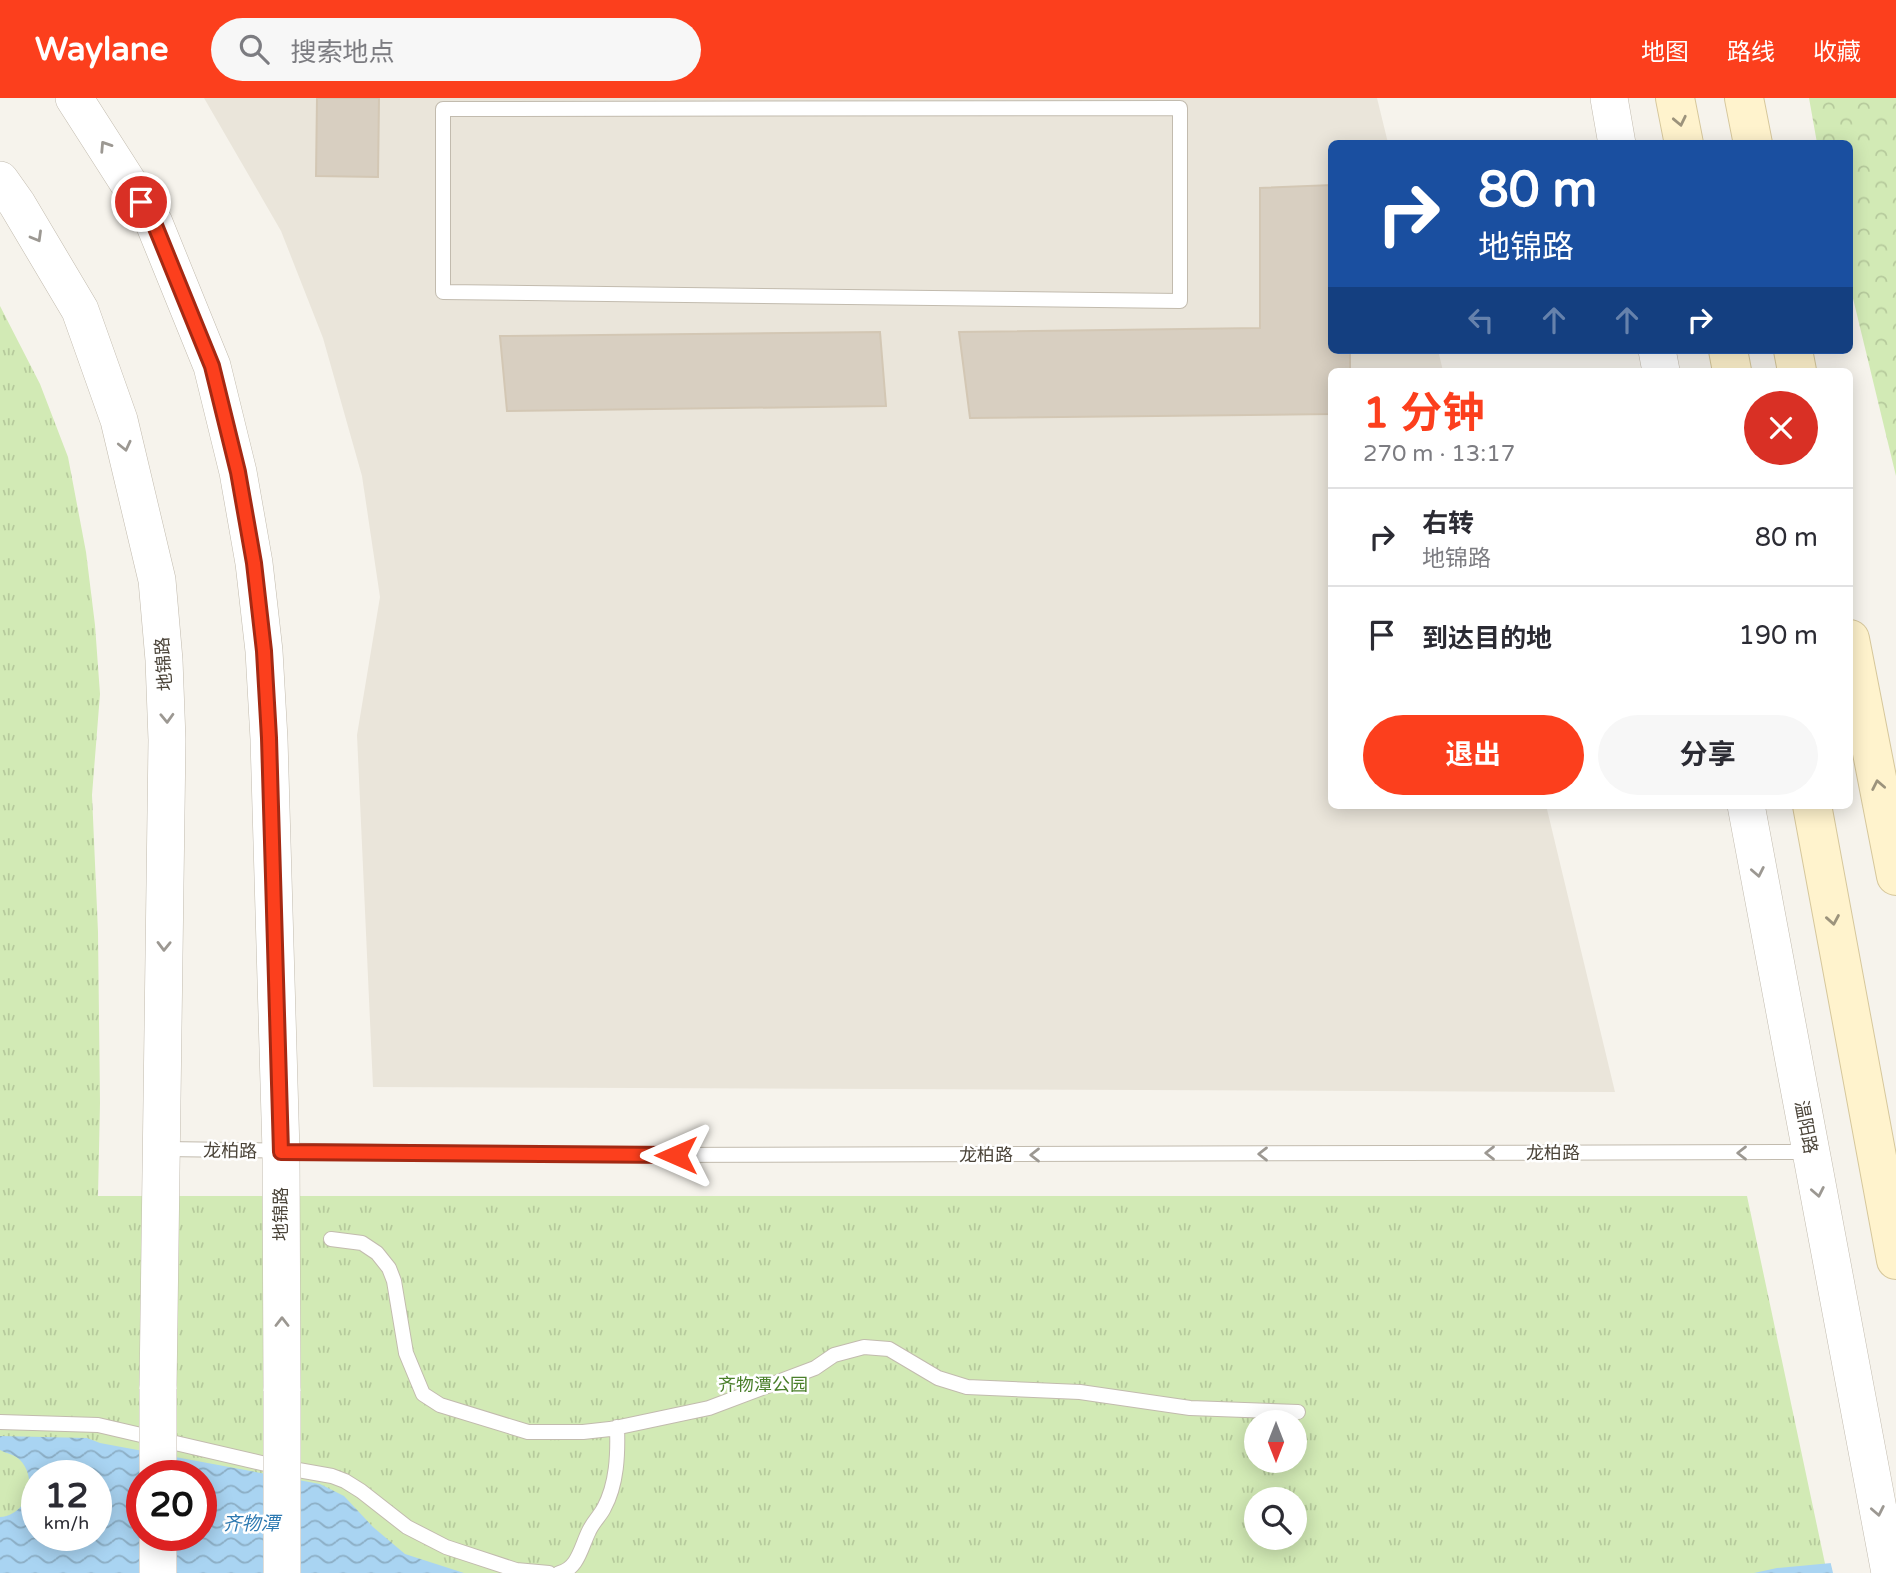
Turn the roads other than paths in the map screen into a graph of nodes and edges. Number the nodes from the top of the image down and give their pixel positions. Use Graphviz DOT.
graph roads {
  1 [pos="74,98"];
  2 [pos="1609,98"];
  3 [pos="1675,98"];
  4 [pos="1744,98"];
  5 [pos="820,104"];
  6 [pos="1617,140"];
  7 [pos="1683,140"];
  8 [pos="1752,140"];
  9 [pos="0,180"];
  10 [pos="1853,654"];
  11 [pos="1747,809"];
  12 [pos="1813,809"];
  13 [pos="1896,876"];
  14 [pos="161,1149"];
  15 [pos="281,1152"];
  16 [pos="1811,1152"];
  17 [pos="331,1240"];
  18 [pos="1896,1260"];
  19 [pos="1244,1410"];
  20 [pos="0,1422"];
  21 [pos="617,1427"];
  22 [pos="158,1460"];
  23 [pos="158,1551"];
  24 [pos="158,1573"];
  25 [pos="282,1573"];
  26 [pos="549,1573"];
  27 [pos="559,1573"];
  28 [pos="1890,1573"];
  15 -- 1 [label="street, 地锦路, one-way"];
  2 -- 6 [label="street"];
  3 -- 7 [label="main road, one-way"];
  4 -- 8 [label="main road"];
  5 -- 5 [label="lane"];
  9 -- 14 [label="street, 地锦路, one-way"];
  13 -- 10 [label="main road, one-way"];
  11 -- 16 [label="street, 温阳路, one-way"];
  12 -- 18 [label="main road, one-way"];
  14 -- 15 [label="lane, 龙柏路"];
  14 -- 22 [label="street, 地锦路, bridge"];
  16 -- 15 [label="lane, 龙柏路, one-way"];
  25 -- 15 [label="street, 地锦路, one-way, bridge"];
  16 -- 28 [label="street, 温阳路, one-way"];
  17 -- 21 [label="lane"];
  19 -- 21 [label="lane"];
  20 -- 26 [label="lane"];
  21 -- 27 [label="lane"];
  23 -- 24 [label="street"];
}
